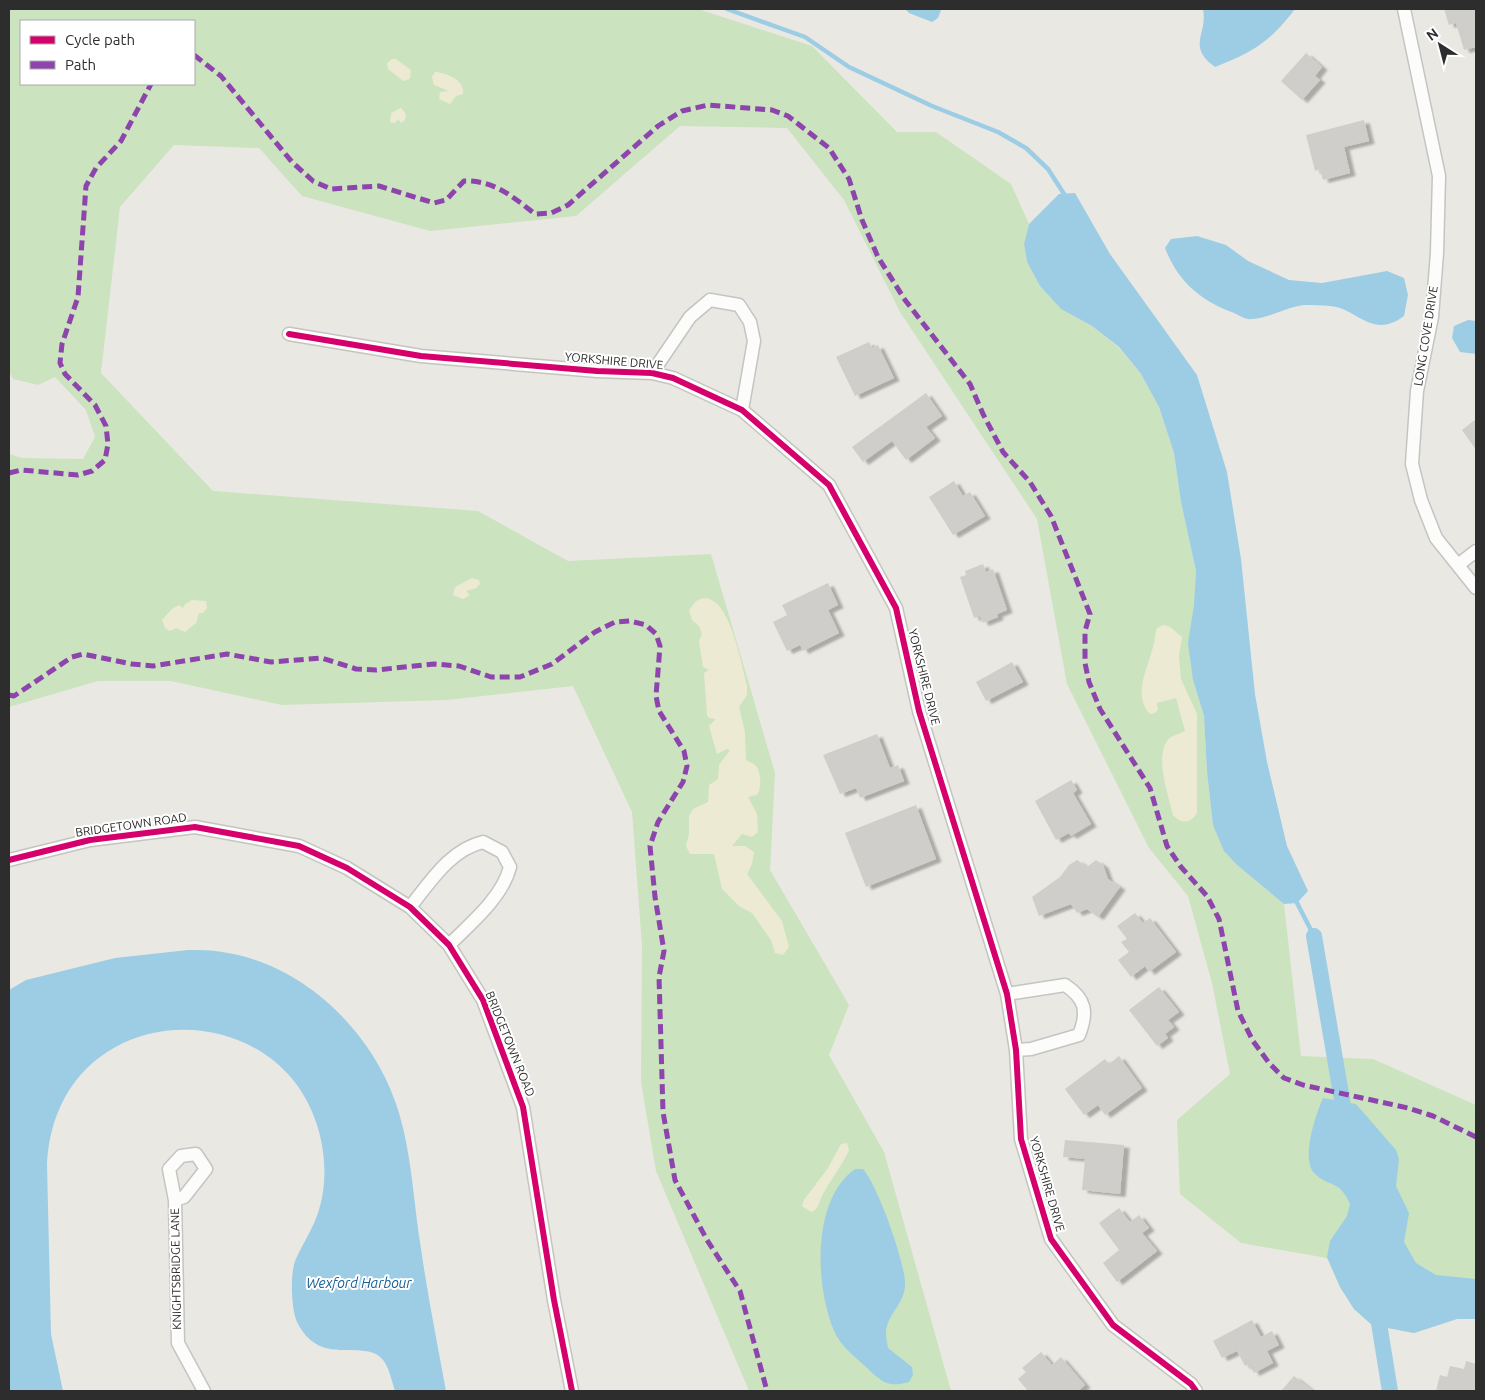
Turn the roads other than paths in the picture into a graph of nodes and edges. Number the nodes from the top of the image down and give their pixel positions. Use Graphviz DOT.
graph roads {
  1 [pos="1404,9"];
  2 [pos="289,334"];
  3 [pos="652,372"];
  4 [pos="742,410"];
  5 [pos="1476,551"];
  6 [pos="1458,565"];
  7 [pos="1476,588"];
  8 [pos="9,860"];
  9 [pos="410,907"];
  10 [pos="449,945"];
  11 [pos="1007,994"];
  12 [pos="1016,1050"];
  13 [pos="175,1200"];
  14 [pos="204,1391"];
  15 [pos="572,1391"];
  16 [pos="1196,1391"];
  1 -- 6 [label="street, LONG COVE DRIVE"];
  2 -- 3 [label="street, YORKSHIRE DRIVE"];
  3 -- 4 [label="street, YORKSHIRE DRIVE"];
  3 -- 4 [label="street, YORKSHIRE DRIVE"];
  4 -- 11 [label="street, YORKSHIRE DRIVE"];
  5 -- 6 [label="street"];
  6 -- 7 [label="street, LONG COVE DRIVE"];
  8 -- 9 [label="street, BRIDGETOWN ROAD"];
  9 -- 10 [label="street, BRIDGETOWN ROAD"];
  9 -- 10 [label="street"];
  10 -- 15 [label="street, BRIDGETOWN ROAD"];
  11 -- 12 [label="street, YORKSHIRE DRIVE"];
  11 -- 12 [label="street"];
  12 -- 16 [label="street, YORKSHIRE DRIVE"];
  13 -- 14 [label="street, KNIGHTSBRIDGE LANE"];
}
